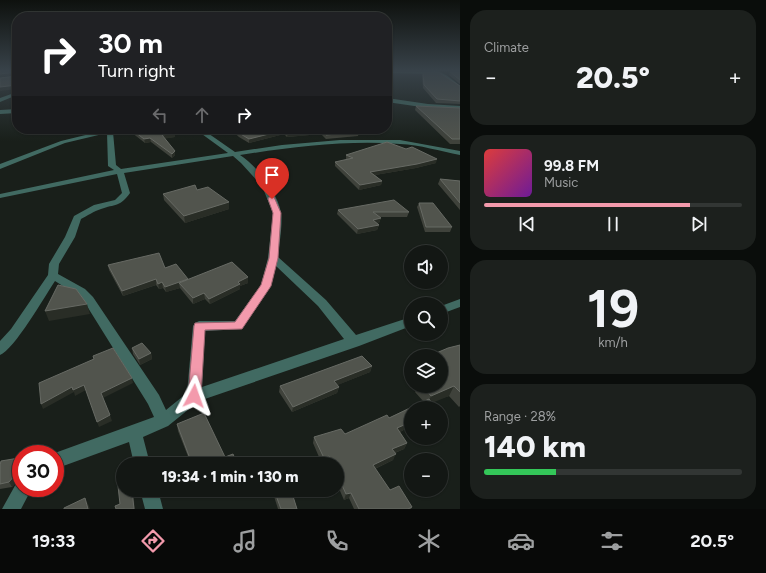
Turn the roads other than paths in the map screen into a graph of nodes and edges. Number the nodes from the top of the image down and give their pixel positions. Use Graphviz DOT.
graph roads {
  1 [pos="12,95"];
  2 [pos="0,100"];
  3 [pos="392,101"];
  4 [pos="460,108"];
  5 [pos="12,111"];
  6 [pos="0,112"];
  7 [pos="96,134"];
  8 [pos="109,134"];
  9 [pos="205,134"];
  10 [pos="460,153"];
  11 [pos="233,154"];
  12 [pos="0,167"];
  13 [pos="120,171"];
  14 [pos="0,196"];
  15 [pos="273,258"];
  16 [pos="53,275"];
  17 [pos="460,304"];
  18 [pos="448,308"];
  19 [pos="404,324"];
  20 [pos="354,342"];
  21 [pos="0,350"];
  22 [pos="194,396"];
  23 [pos="163,421"];
  24 [pos="134,433"];
  25 [pos="140,457"];
  26 [pos="64,458"];
  27 [pos="18,497"];
  28 [pos="151,497"];
  29 [pos="11,509"];
  30 [pos="154,509"];
  1 -- 2 [label="street"];
  3 -- 4 [label="street"];
  5 -- 6 [label="street"];
  7 -- 12 [label="street"];
  8 -- 13 [label="street"];
  9 -- 11 [label="street"];
  10 -- 11 [label="street"];
  11 -- 13 [label="street"];
  11 -- 15 [label="street"];
  13 -- 14 [label="street"];
  13 -- 16 [label="street"];
  15 -- 20 [label="street"];
  15 -- 22 [label="street"];
  16 -- 21 [label="street"];
  16 -- 23 [label="street"];
  17 -- 18 [label="street"];
  19 -- 20 [label="street"];
  20 -- 22 [label="street"];
  22 -- 23 [label="street"];
  23 -- 24 [label="street"];
  24 -- 25 [label="street"];
  24 -- 26 [label="street"];
  27 -- 29 [label="street"];
  28 -- 30 [label="street"];
}
